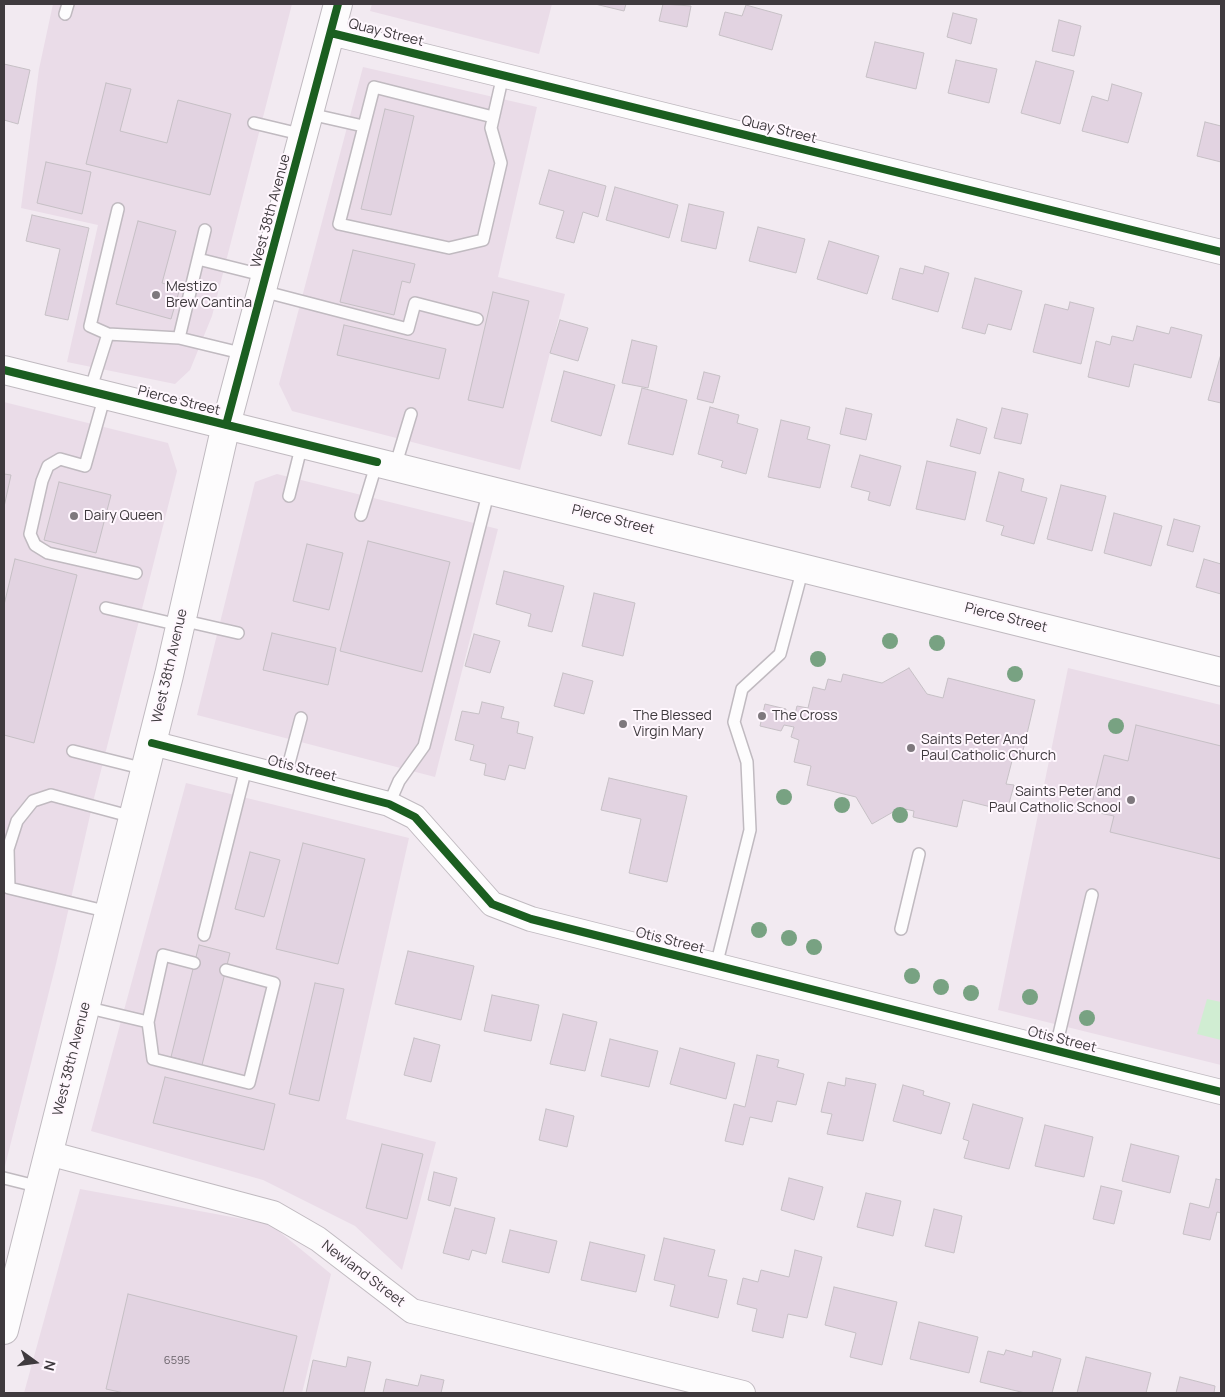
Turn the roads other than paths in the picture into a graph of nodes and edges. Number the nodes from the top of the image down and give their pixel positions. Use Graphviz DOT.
graph roads {
  1 [pos="338,4"];
  2 [pos="331,33"];
  3 [pos="503,75"];
  4 [pos="493,118"];
  5 [pos="254,123"];
  6 [pos="307,124"];
  7 [pos="364,126"];
  8 [pos="118,209"];
  9 [pos="206,230"];
  10 [pos="1221,252"];
  11 [pos="198,259"];
  12 [pos="264,284"];
  13 [pos="477,319"];
  14 [pos="108,334"];
  15 [pos="179,338"];
  16 [pos="245,354"];
  17 [pos="4,370"];
  18 [pos="98,393"];
  19 [pos="411,414"];
  20 [pos="226,425"];
  21 [pos="302,444"];
  22 [pos="386,464"];
  23 [pos="489,490"];
  24 [pos="289,496"];
  25 [pos="361,515"];
  26 [pos="803,568"];
  27 [pos="136,573"];
  28 [pos="106,608"];
  29 [pos="180,622"];
  30 [pos="238,633"];
  31 [pos="1221,672"];
  32 [pos="301,718"];
  33 [pos="73,751"];
  34 [pos="148,756"];
  35 [pos="246,768"];
  36 [pos="286,778"];
  37 [pos="389,804"];
  38 [pos="133,818"];
  39 [pos="919,854"];
  40 [pos="1092,895"];
  41 [pos="109,912"];
  42 [pos="901,929"];
  43 [pos="204,935"];
  44 [pos="194,962"];
  45 [pos="716,966"];
  46 [pos="226,970"];
  47 [pos="85,1007"];
  48 [pos="148,1022"];
  49 [pos="1055,1051"];
  50 [pos="1221,1092"];
  51 [pos="48,1153"];
  52 [pos="4,1178"];
  53 [pos="40,1187"];
  54 [pos="4,1330"];
  55 [pos="743,1393"];
  1 -- 2 [label="main road, West 38th Avenue"];
  2 -- 3 [label="street, Quay Street"];
  2 -- 6 [label="main road, West 38th Avenue"];
  3 -- 4 [label="lane"];
  3 -- 10 [label="street, Quay Street"];
  4 -- 7 [label="lane"];
  4 -- 7 [label="lane"];
  5 -- 6 [label="lane"];
  6 -- 7 [label="lane"];
  6 -- 12 [label="main road, West 38th Avenue"];
  8 -- 14 [label="lane"];
  9 -- 11 [label="lane"];
  11 -- 12 [label="lane"];
  11 -- 15 [label="lane"];
  12 -- 13 [label="lane"];
  12 -- 16 [label="main road, West 38th Avenue"];
  14 -- 15 [label="lane"];
  14 -- 18 [label="lane"];
  15 -- 16 [label="lane"];
  16 -- 20 [label="main road, West 38th Avenue"];
  17 -- 18 [label="main road, Pierce Street"];
  18 -- 20 [label="main road, Pierce Street"];
  18 -- 27 [label="lane"];
  19 -- 22 [label="lane"];
  20 -- 21 [label="main road, Pierce Street"];
  20 -- 29 [label="main road, West 38th Avenue"];
  21 -- 22 [label="main road, Pierce Street"];
  21 -- 24 [label="lane"];
  22 -- 23 [label="main road, Pierce Street"];
  22 -- 25 [label="lane"];
  23 -- 26 [label="main road, Pierce Street"];
  23 -- 37 [label="lane"];
  26 -- 31 [label="main road, Pierce Street"];
  26 -- 45 [label="lane"];
  28 -- 29 [label="lane"];
  29 -- 30 [label="lane"];
  29 -- 34 [label="main road, West 38th Avenue"];
  32 -- 36 [label="lane"];
  33 -- 34 [label="lane"];
  34 -- 35 [label="street, Otis Street"];
  34 -- 38 [label="main road, West 38th Avenue"];
  35 -- 36 [label="street, Otis Street"];
  35 -- 43 [label="lane"];
  36 -- 37 [label="street, Otis Street"];
  37 -- 45 [label="street, Otis Street"];
  38 -- 41 [label="main road, West 38th Avenue"];
  38 -- 41 [label="lane"];
  39 -- 42 [label="lane"];
  40 -- 49 [label="lane"];
  41 -- 47 [label="main road, West 38th Avenue"];
  44 -- 48 [label="lane"];
  45 -- 49 [label="street, Otis Street"];
  46 -- 48 [label="lane"];
  47 -- 48 [label="lane"];
  47 -- 51 [label="main road, West 38th Avenue"];
  49 -- 50 [label="street, Otis Street"];
  51 -- 53 [label="main road, West 38th Avenue"];
  51 -- 55 [label="street, Newland Street"];
  52 -- 53 [label="lane"];
  53 -- 54 [label="main road, West 38th Avenue"];
}
